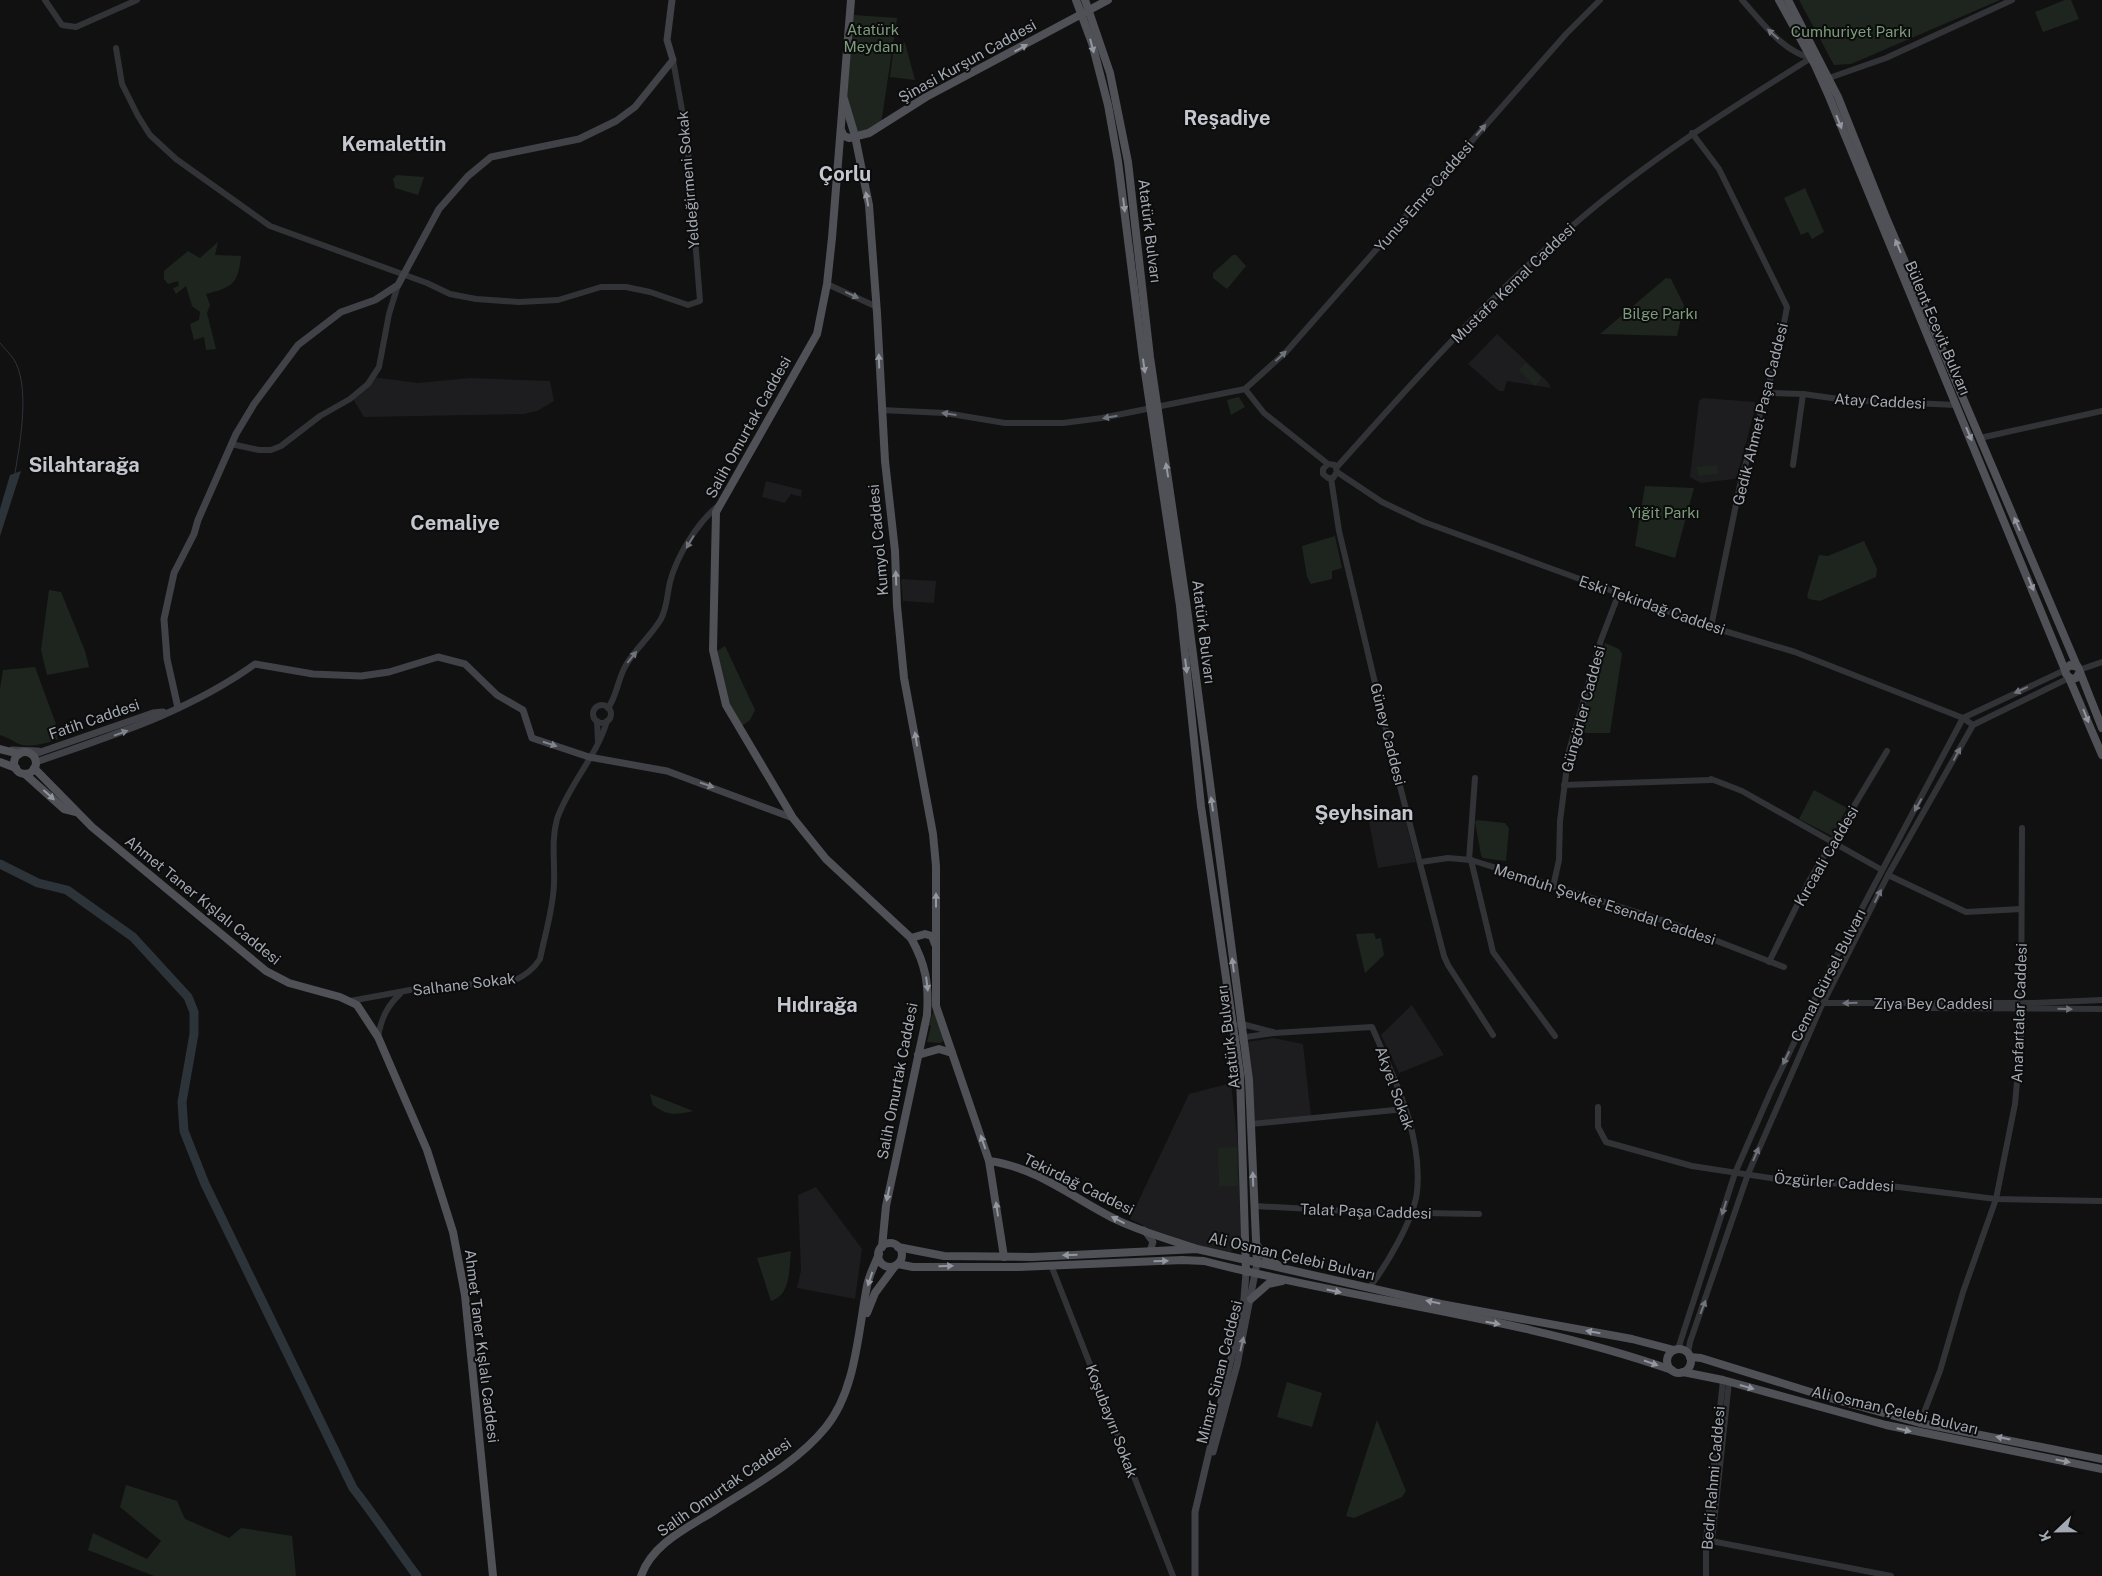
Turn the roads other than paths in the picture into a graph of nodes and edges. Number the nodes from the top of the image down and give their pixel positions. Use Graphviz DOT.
graph roads {
  1 [pos="45,0"];
  2 [pos="137,0"];
  3 [pos="672,0"];
  4 [pos="850,0"];
  5 [pos="1076,0"];
  6 [pos="1085,0"];
  7 [pos="1108,0"];
  8 [pos="1600,0"];
  9 [pos="1742,0"];
  10 [pos="1779,0"];
  11 [pos="1788,0"];
  12 [pos="2012,0"];
  13 [pos="1089,9"];
  14 [pos="1081,14"];
  15 [pos="116,48"];
  16 [pos="1815,59"];
  17 [pos="673,60"];
  18 [pos="1829,78"];
  19 [pos="843,87"];
  20 [pos="1831,92"];
  21 [pos="841,130"];
  22 [pos="1692,133"];
  23 [pos="856,139"];
  24 [pos="840,144"];
  25 [pos="405,275"];
  26 [pos="826,284"];
  27 [pos="398,285"];
  28 [pos="877,307"];
  29 [pos="1245,390"];
  30 [pos="1767,393"];
  31 [pos="1803,394"];
  32 [pos="1956,404"];
  33 [pos="1154,409"];
  34 [pos="881,410"];
  35 [pos="2102,411"];
  36 [pos="1980,438"];
  37 [pos="231,444"];
  38 [pos="1328,464"];
  39 [pos="1793,465"];
  40 [pos="1337,470"];
  41 [pos="1331,478"];
  42 [pos="720,504"];
  43 [pos="1618,593"];
  44 [pos="1711,627"];
  45 [pos="2102,662"];
  46 [pos="2079,669"];
  47 [pos="2066,670"];
  48 [pos="2069,678"];
  49 [pos="610,705"];
  50 [pos="178,708"];
  51 [pos="1200,710"];
  52 [pos="166,712"];
  53 [pos="1191,713"];
  54 [pos="1963,718"];
  55 [pos="597,721"];
  56 [pos="608,721"];
  57 [pos="1973,725"];
  58 [pos="2102,728"];
  59 [pos="598,742"];
  60 [pos="3,750"];
  61 [pos="44,751"];
  62 [pos="1887,751"];
  63 [pos="19,754"];
  64 [pos="2102,755"];
  65 [pos="589,757"];
  66 [pos="0,762"];
  67 [pos="34,762"];
  68 [pos="16,768"];
  69 [pos="25,774"];
  70 [pos="1475,778"];
  71 [pos="1564,785"];
  72 [pos="76,812"];
  73 [pos="793,818"];
  74 [pos="2022,828"];
  75 [pos="1832,841"];
  76 [pos="1470,860"];
  77 [pos="1421,862"];
  78 [pos="1882,870"];
  79 [pos="1888,875"];
  80 [pos="1553,887"];
  81 [pos="2022,909"];
  82 [pos="911,938"];
  83 [pos="936,949"];
  84 [pos="1769,962"];
  85 [pos="1784,967"];
  86 [pos="400,994"];
  87 [pos="2102,1000"];
  88 [pos="350,1001"];
  89 [pos="1823,1003"];
  90 [pos="2022,1006"];
  91 [pos="1929,1008"];
  92 [pos="2102,1009"];
  93 [pos="1238,1024"];
  94 [pos="1274,1033"];
  95 [pos="1493,1035"];
  96 [pos="1555,1036"];
  97 [pos="378,1037"];
  98 [pos="1239,1038"];
  99 [pos="947,1041"];
  100 [pos="920,1042"];
  101 [pos="952,1053"];
  102 [pos="918,1055"];
  103 [pos="1598,1107"];
  104 [pos="1405,1109"];
  105 [pos="1251,1124"];
  106 [pos="989,1161"];
  107 [pos="1735,1173"];
  108 [pos="1748,1174"];
  109 [pos="1996,1199"];
  110 [pos="2102,1201"];
  111 [pos="1254,1206"];
  112 [pos="1412,1211"];
  113 [pos="1479,1214"];
  114 [pos="1144,1230"];
  115 [pos="1256,1244"];
  116 [pos="898,1247"];
  117 [pos="1247,1247"];
  118 [pos="1196,1249"];
  119 [pos="880,1250"];
  120 [pos="1150,1251"];
  121 [pos="1004,1257"];
  122 [pos="1229,1257"];
  123 [pos="1247,1261"];
  124 [pos="1257,1263"];
  125 [pos="896,1265"];
  126 [pos="1051,1265"];
  127 [pos="1006,1267"];
  128 [pos="1286,1270"];
  129 [pos="1246,1272"];
  130 [pos="1256,1274"];
  131 [pos="1286,1281"];
  132 [pos="1369,1288"];
  133 [pos="1251,1299"];
  134 [pos="857,1341"];
  135 [pos="1676,1350"];
  136 [pos="1689,1355"];
  137 [pos="1672,1370"];
  138 [pos="1683,1372"];
  139 [pos="1726,1381"];
  140 [pos="1920,1423"];
  141 [pos="2102,1458"];
  142 [pos="2102,1469"];
  143 [pos="1203,1475"];
  144 [pos="1709,1540"];
  145 [pos="493,1576"];
  146 [pos="641,1576"];
  147 [pos="1173,1576"];
  148 [pos="1195,1576"];
  149 [pos="1706,1576"];
  150 [pos="1891,1576"];
  1 -- 2 [label="street"];
  3 -- 17 [label="main road"];
  4 -- 19 [label="main road, Salih Omurtak Caddesi"];
  5 -- 14 [label="main road, Atatürk Bulvarı"];
  6 -- 13 [label="main road, Atatürk Bulvarı"];
  7 -- 13 [label="main road, Şinasi Kurşun Caddesi"];
  29 -- 8 [label="street, Yunus Emre Caddesi, one-way"];
  16 -- 9 [label="street, one-way"];
  10 -- 16 [label="main road, Bülent Ecevit Bulvarı"];
  11 -- 16 [label="main road, Bülent Ecevit Bulvarı"];
  12 -- 18 [label="street"];
  13 -- 14 [label="main road, Şinasi Kurşun Caddesi"];
  13 -- 33 [label="main road, Atatürk Bulvarı"];
  23 -- 14 [label="main road, Şinasi Kurşun Caddesi, one-way"];
  14 -- 33 [label="main road, Atatürk Bulvarı, one-way"];
  15 -- 25 [label="street"];
  16 -- 18 [label="main road"];
  16 -- 20 [label="main road, Bülent Ecevit Bulvarı"];
  16 -- 22 [label="street, Mustafa Kemal Caddesi"];
  17 -- 25 [label="main road"];
  17 -- 25 [label="street, Yeldeğirmeni Sokak"];
  18 -- 20 [label="main road"];
  19 -- 21 [label="main road, Salih Omurtak Caddesi"];
  19 -- 23 [label="main road, Kumyol Caddesi"];
  20 -- 32 [label="main road, Bülent Ecevit Bulvarı, one-way"];
  36 -- 20 [label="main road, Bülent Ecevit Bulvarı, one-way"];
  21 -- 23 [label="main road"];
  21 -- 24 [label="main road, Salih Omurtak Caddesi"];
  22 -- 30 [label="street, Gedik Ahmet Paşa Caddesi"];
  22 -- 40 [label="street, Mustafa Kemal Caddesi"];
  23 -- 24 [label="main road, Şinasi Kurşun Caddesi"];
  28 -- 23 [label="main road, Kumyol Caddesi, one-way"];
  24 -- 26 [label="main road, Salih Omurtak Caddesi"];
  25 -- 27 [label="main road"];
  26 -- 28 [label="street, one-way"];
  26 -- 42 [label="main road, Salih Omurtak Caddesi"];
  27 -- 37 [label="main road"];
  27 -- 37 [label="street"];
  34 -- 28 [label="main road, Kumyol Caddesi, one-way"];
  29 -- 33 [label="street"];
  29 -- 38 [label="street"];
  30 -- 31 [label="street, Atay Caddesi"];
  30 -- 44 [label="street, Gedik Ahmet Paşa Caddesi"];
  31 -- 32 [label="street, Atay Caddesi"];
  31 -- 39 [label="street"];
  32 -- 47 [label="main road, Bülent Ecevit Bulvarı, one-way"];
  33 -- 34 [label="street, one-way"];
  51 -- 33 [label="main road, Atatürk Bulvarı, one-way"];
  33 -- 53 [label="main road, Atatürk Bulvarı, one-way"];
  83 -- 34 [label="main road, Kumyol Caddesi, one-way"];
  35 -- 36 [label="street"];
  46 -- 36 [label="main road, Bülent Ecevit Bulvarı, one-way"];
  37 -- 50 [label="main road"];
  38 -- 40 [label="street, Eski Tekirdağ Caddesi"];
  38 -- 41 [label="street, Güney Caddesi"];
  40 -- 41 [label="street, Mustafa Kemal Caddesi"];
  40 -- 43 [label="street, Eski Tekirdağ Caddesi"];
  41 -- 77 [label="street, Güney Caddesi"];
  42 -- 49 [label="street"];
  42 -- 73 [label="main road, Salih Omurtak Caddesi"];
  43 -- 44 [label="street, Eski Tekirdağ Caddesi"];
  43 -- 71 [label="street, Güngörler Caddesi"];
  44 -- 54 [label="street, Eski Tekirdağ Caddesi"];
  45 -- 46 [label="street"];
  46 -- 47 [label="main road"];
  46 -- 48 [label="main road"];
  46 -- 58 [label="main road, Bülent Ecevit Bulvarı"];
  47 -- 48 [label="main road, Bülent Ecevit Bulvarı"];
  47 -- 54 [label="street, one-way"];
  48 -- 57 [label="street"];
  48 -- 64 [label="main road, Bülent Ecevit Bulvarı, one-way"];
  49 -- 55 [label="street"];
  49 -- 56 [label="street"];
  50 -- 52 [label="main road, Fatih Caddesi"];
  50 -- 65 [label="main road, Fatih Caddesi, one-way"];
  51 -- 53 [label="main road"];
  93 -- 51 [label="main road, Atatürk Bulvarı, one-way"];
  52 -- 61 [label="main road, Fatih Caddesi"];
  67 -- 52 [label="main road, Fatih Caddesi, one-way"];
  53 -- 93 [label="main road, Atatürk Bulvarı"];
  54 -- 57 [label="street, Eski Tekirdağ Caddesi"];
  54 -- 78 [label="street, Cemal Gürsel Bulvarı, one-way"];
  55 -- 56 [label="street"];
  55 -- 59 [label="street"];
  56 -- 59 [label="street, Salhane Sokak"];
  79 -- 57 [label="street, Cemal Gürsel Bulvarı, one-way"];
  59 -- 65 [label="street, Salhane Sokak"];
  60 -- 61 [label="main road"];
  60 -- 63 [label="main road"];
  61 -- 67 [label="main road, Fatih Caddesi"];
  62 -- 75 [label="street, Kırcaali Caddesi"];
  63 -- 67 [label="main road"];
  63 -- 68 [label="main road"];
  65 -- 73 [label="main road, one-way"];
  65 -- 86 [label="street, Salhane Sokak"];
  66 -- 68 [label="main road"];
  67 -- 69 [label="main road"];
  67 -- 72 [label="main road"];
  68 -- 69 [label="main road"];
  69 -- 72 [label="main road, one-way"];
  70 -- 76 [label="street"];
  71 -- 75 [label="street"];
  71 -- 80 [label="street, Güngörler Caddesi"];
  72 -- 88 [label="main road, Ahmet Taner Kışlalı Caddesi"];
  73 -- 82 [label="main road, Salih Omurtak Caddesi"];
  74 -- 81 [label="street, Anafartalar Caddesi"];
  75 -- 78 [label="street"];
  75 -- 84 [label="street, Kırcaali Caddesi"];
  76 -- 77 [label="street, Memduh Şevket Esendal Caddesi"];
  76 -- 80 [label="street, Memduh Şevket Esendal Caddesi"];
  76 -- 96 [label="street"];
  77 -- 95 [label="street, Güney Caddesi"];
  78 -- 107 [label="street, Cemal Gürsel Bulvarı, one-way"];
  79 -- 81 [label="street"];
  89 -- 79 [label="street, Cemal Gürsel Bulvarı, one-way"];
  80 -- 84 [label="street, Memduh Şevket Esendal Caddesi"];
  81 -- 90 [label="street, Anafartalar Caddesi"];
  82 -- 83 [label="main road"];
  82 -- 100 [label="main road, Salih Omurtak Caddesi, one-way"];
  83 -- 99 [label="main road, Kumyol Caddesi"];
  84 -- 85 [label="street, Memduh Şevket Esendal Caddesi"];
  86 -- 88 [label="street, Salhane Sokak"];
  86 -- 97 [label="street"];
  87 -- 90 [label="street, Ziya Bey Caddesi"];
  88 -- 97 [label="main road, Ahmet Taner Kışlalı Caddesi"];
  90 -- 89 [label="street, Ziya Bey Caddesi, one-way"];
  108 -- 89 [label="street, Cemal Gürsel Bulvarı, one-way"];
  90 -- 91 [label="street, Ziya Bey Caddesi"];
  90 -- 92 [label="street, Ziya Bey Caddesi, one-way"];
  90 -- 109 [label="street, Anafartalar Caddesi"];
  93 -- 94 [label="street"];
  93 -- 98 [label="main road, Atatürk Bulvarı"];
  94 -- 98 [label="street"];
  94 -- 104 [label="street, Akyel Sokak"];
  97 -- 145 [label="main road, Ahmet Taner Kışlalı Caddesi"];
  98 -- 105 [label="main road, Atatürk Bulvarı"];
  98 -- 117 [label="main road, Atatürk Bulvarı"];
  99 -- 100 [label="main road"];
  99 -- 101 [label="main road"];
  100 -- 102 [label="main road, Salih Omurtak Caddesi"];
  101 -- 102 [label="main road"];
  106 -- 101 [label="main road, one-way"];
  102 -- 119 [label="main road, Salih Omurtak Caddesi, one-way"];
  103 -- 107 [label="street, Özgürler Caddesi"];
  104 -- 105 [label="street"];
  104 -- 112 [label="street, Akyel Sokak"];
  111 -- 105 [label="main road, Atatürk Bulvarı, one-way"];
  114 -- 106 [label="main road, Tekirdağ Caddesi, one-way"];
  121 -- 106 [label="main road, one-way"];
  107 -- 108 [label="street, Özgürler Caddesi"];
  107 -- 135 [label="street, Cemal Gürsel Bulvarı, one-way"];
  108 -- 109 [label="street, Özgürler Caddesi"];
  136 -- 108 [label="street, Cemal Gürsel Bulvarı, one-way"];
  109 -- 110 [label="street, Özgürler Caddesi"];
  109 -- 140 [label="street, Anafartalar Caddesi"];
  111 -- 112 [label="street, Talat Paşa Caddesi"];
  111 -- 115 [label="main road, Atatürk Bulvarı"];
  112 -- 113 [label="street, Talat Paşa Caddesi"];
  112 -- 132 [label="street, Akyel Sokak"];
  114 -- 118 [label="main road, Tekirdağ Caddesi"];
  114 -- 120 [label="main road"];
  115 -- 124 [label="main road, Atatürk Bulvarı"];
  115 -- 128 [label="main road"];
  116 -- 119 [label="main road"];
  116 -- 121 [label="main road, Ali Osman Çelebi Bulvarı"];
  116 -- 125 [label="main road"];
  117 -- 122 [label="main road"];
  117 -- 123 [label="main road, Atatürk Bulvarı"];
  118 -- 120 [label="main road, Ali Osman Çelebi Bulvarı"];
  118 -- 122 [label="main road, Ali Osman Çelebi Bulvarı"];
  119 -- 125 [label="main road"];
  119 -- 134 [label="main road, Salih Omurtak Caddesi, one-way"];
  120 -- 121 [label="main road, Ali Osman Çelebi Bulvarı, one-way"];
  121 -- 127 [label="main road"];
  122 -- 123 [label="main road, Ali Osman Çelebi Bulvarı"];
  123 -- 124 [label="main road, Ali Osman Çelebi Bulvarı"];
  123 -- 129 [label="main road, Atatürk Bulvarı"];
  124 -- 128 [label="main road, Ali Osman Çelebi Bulvarı"];
  124 -- 130 [label="main road, Atatürk Bulvarı"];
  125 -- 127 [label="main road, Ali Osman Çelebi Bulvarı, one-way"];
  125 -- 134 [label="main road"];
  126 -- 127 [label="main road, Ali Osman Çelebi Bulvarı"];
  126 -- 129 [label="main road, Ali Osman Çelebi Bulvarı, one-way"];
  126 -- 147 [label="street, Koşubayırı Sokak"];
  128 -- 132 [label="main road, Ali Osman Çelebi Bulvarı"];
  129 -- 130 [label="main road, Ali Osman Çelebi Bulvarı"];
  129 -- 143 [label="main road, Mimar Sinan Caddesi"];
  130 -- 131 [label="main road, Ali Osman Çelebi Bulvarı"];
  130 -- 133 [label="main road, Mimar Sinan Caddesi"];
  131 -- 133 [label="main road"];
  131 -- 137 [label="main road, Ali Osman Çelebi Bulvarı, one-way"];
  135 -- 132 [label="main road, Ali Osman Çelebi Bulvarı, one-way"];
  143 -- 133 [label="main road, Mimar Sinan Caddesi, one-way"];
  134 -- 146 [label="main road, Salih Omurtak Caddesi"];
  135 -- 136 [label="main road"];
  135 -- 137 [label="main road"];
  136 -- 138 [label="main road"];
  136 -- 140 [label="main road, Ali Osman Çelebi Bulvarı"];
  137 -- 138 [label="main road"];
  138 -- 139 [label="main road, Ali Osman Çelebi Bulvarı"];
  139 -- 142 [label="main road, Ali Osman Çelebi Bulvarı, one-way"];
  139 -- 144 [label="street, Bedri Rahmi Caddesi"];
  141 -- 140 [label="main road, Ali Osman Çelebi Bulvarı, one-way"];
  143 -- 148 [label="main road, Mimar Sinan Caddesi"];
  144 -- 149 [label="street, Bedri Rahmi Caddesi"];
  144 -- 150 [label="street"];
}
